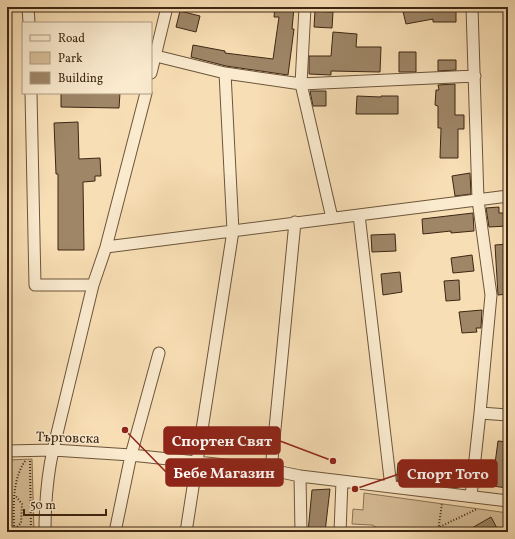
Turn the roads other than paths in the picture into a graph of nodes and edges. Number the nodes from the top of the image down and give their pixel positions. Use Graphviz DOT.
graph roads {
  1 [pos="28,7"];
  2 [pos="168,7"];
  3 [pos="305,7"];
  4 [pos="472,7"];
  5 [pos="29,22"];
  6 [pos="156,56"];
  7 [pos="152,70"];
  8 [pos="225,73"];
  9 [pos="475,76"];
  10 [pos="300,84"];
  11 [pos="30,94"];
  12 [pos="146,94"];
  13 [pos="508,196"];
  14 [pos="478,200"];
  15 [pos="359,214"];
  16 [pos="332,218"];
  17 [pos="295,222"];
  18 [pos="233,231"];
  19 [pos="106,247"];
  20 [pos="93,285"];
  21 [pos="159,353"];
  22 [pos="480,413"];
  23 [pos="508,415"];
  24 [pos="53,450"];
  25 [pos="11,451"];
  26 [pos="131,455"];
  27 [pos="196,462"];
  28 [pos="271,470"];
  29 [pos="300,476"];
  30 [pos="342,481"];
  31 [pos="391,487"];
  32 [pos="471,496"];
  33 [pos="508,501"];
  34 [pos="342,531"];
  35 [pos="45,532"];
  36 [pos="115,532"];
  37 [pos="186,532"];
  38 [pos="301,532"];
  1 -- 5 [label="street"];
  2 -- 6 [label="street"];
  3 -- 10 [label="street"];
  4 -- 9 [label="street"];
  6 -- 7 [label="street"];
  6 -- 8 [label="street"];
  8 -- 10 [label="street"];
  8 -- 18 [label="street"];
  9 -- 10 [label="street"];
  9 -- 14 [label="street"];
  10 -- 16 [label="street"];
  11 -- 20 [label="street"];
  12 -- 19 [label="street"];
  13 -- 14 [label="street"];
  14 -- 15 [label="street"];
  14 -- 22 [label="street"];
  15 -- 16 [label="street"];
  15 -- 31 [label="street"];
  16 -- 17 [label="street"];
  17 -- 18 [label="street"];
  17 -- 28 [label="street"];
  18 -- 19 [label="street"];
  18 -- 27 [label="street"];
  19 -- 20 [label="street"];
  20 -- 24 [label="street"];
  21 -- 26 [label="street"];
  22 -- 23 [label="street"];
  22 -- 32 [label="street"];
  24 -- 25 [label="street, Търговска"];
  24 -- 26 [label="street, Търговска"];
  24 -- 35 [label="street"];
  26 -- 27 [label="street, Търговска"];
  26 -- 36 [label="street"];
  27 -- 28 [label="street, Търговска"];
  27 -- 37 [label="street"];
  28 -- 29 [label="street, Търговска"];
  29 -- 30 [label="street, Търговска"];
  29 -- 38 [label="street"];
  30 -- 31 [label="street, Търговска"];
  30 -- 34 [label="street"];
  31 -- 32 [label="street, Търговска"];
  32 -- 33 [label="street, Търговска"];
}
